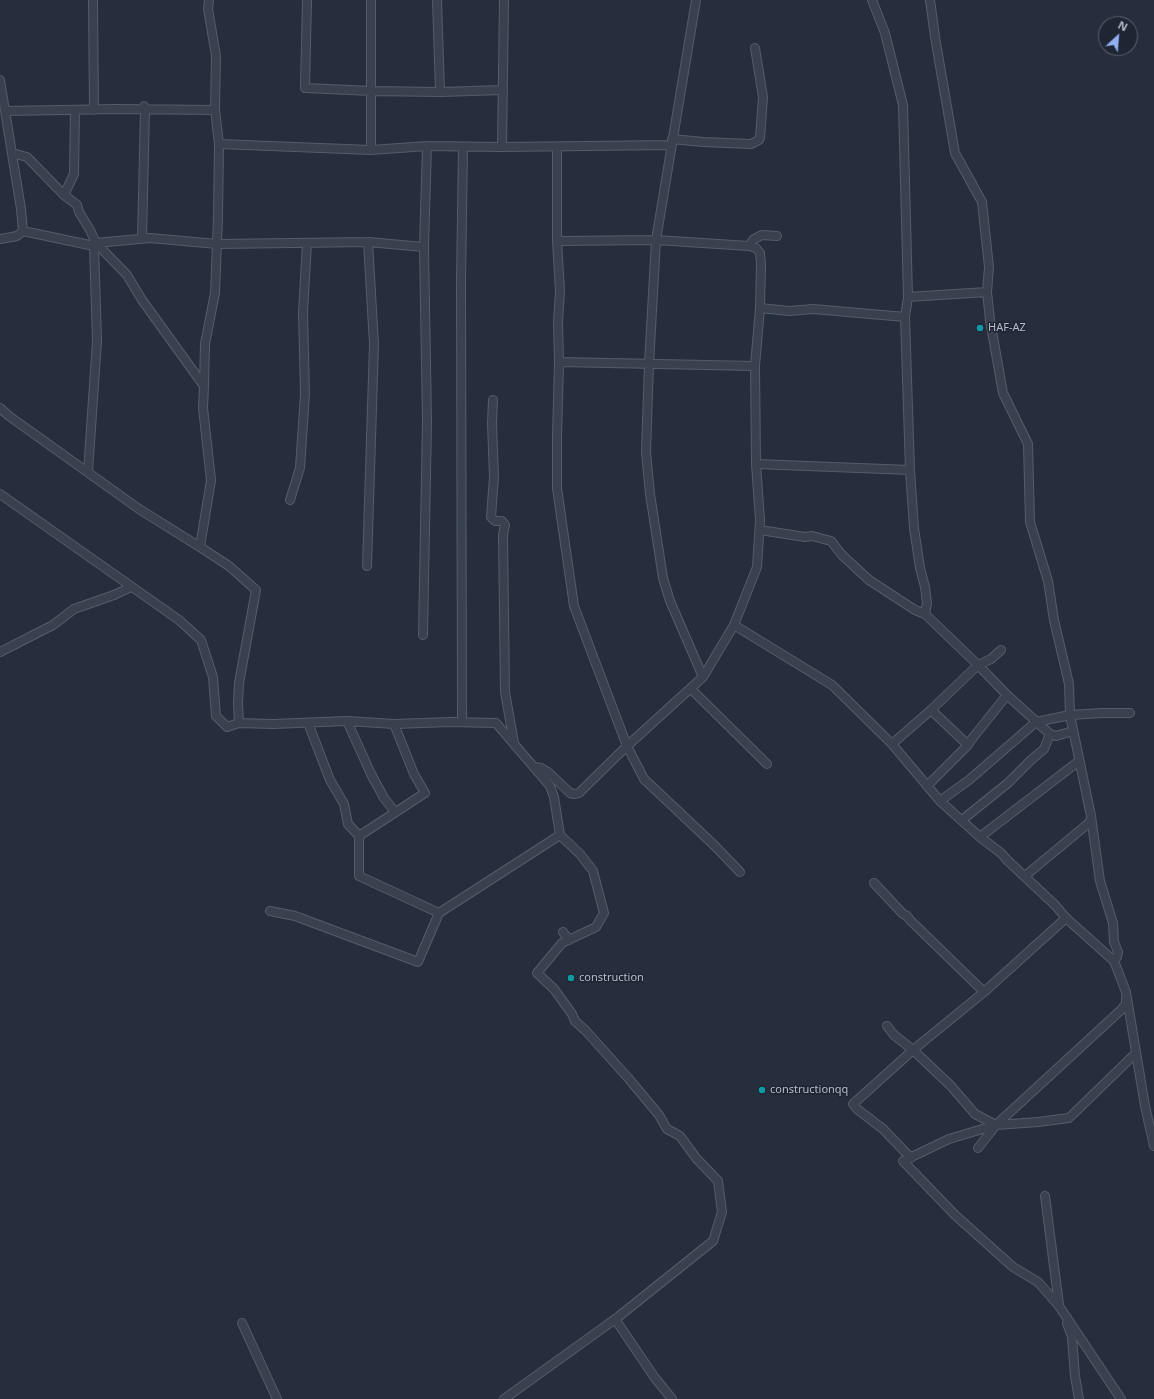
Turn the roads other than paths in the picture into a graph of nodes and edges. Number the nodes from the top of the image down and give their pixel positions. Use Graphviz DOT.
graph roads {
  1 [pos="93,0"];
  2 [pos="209,0"];
  3 [pos="307,0"];
  4 [pos="371,0"];
  5 [pos="437,0"];
  6 [pos="504,0"];
  7 [pos="696,0"];
  8 [pos="872,0"];
  9 [pos="930,0"];
  10 [pos="755,48"];
  11 [pos="0,80"];
  12 [pos="503,90"];
  13 [pos="372,91"];
  14 [pos="440,92"];
  15 [pos="3,107"];
  16 [pos="144,107"];
  17 [pos="75,110"];
  18 [pos="94,110"];
  19 [pos="215,110"];
  20 [pos="671,142"];
  21 [pos="219,144"];
  22 [pos="427,146"];
  23 [pos="463,146"];
  24 [pos="502,147"];
  25 [pos="556,147"];
  26 [pos="371,150"];
  27 [pos="12,153"];
  28 [pos="64,195"];
  29 [pos="23,231"];
  30 [pos="777,236"];
  31 [pos="142,239"];
  32 [pos="0,240"];
  33 [pos="656,240"];
  34 [pos="557,241"];
  35 [pos="368,242"];
  36 [pos="307,243"];
  37 [pos="95,244"];
  38 [pos="217,244"];
  39 [pos="749,246"];
  40 [pos="424,247"];
  41 [pos="988,292"];
  42 [pos="908,297"];
  43 [pos="760,308"];
  44 [pos="905,317"];
  45 [pos="559,362"];
  46 [pos="649,364"];
  47 [pos="755,366"];
  48 [pos="204,386"];
  49 [pos="493,400"];
  50 [pos="0,408"];
  51 [pos="756,464"];
  52 [pos="910,470"];
  53 [pos="88,472"];
  54 [pos="0,494"];
  55 [pos="290,500"];
  56 [pos="760,530"];
  57 [pos="200,547"];
  58 [pos="367,566"];
  59 [pos="131,587"];
  60 [pos="924,614"];
  61 [pos="734,625"];
  62 [pos="423,635"];
  63 [pos="1001,650"];
  64 [pos="0,652"];
  65 [pos="978,665"];
  66 [pos="704,677"];
  67 [pos="691,689"];
  68 [pos="1007,695"];
  69 [pos="931,710"];
  70 [pos="1130,713"];
  71 [pos="1070,715"];
  72 [pos="347,722"];
  73 [pos="462,722"];
  74 [pos="1036,722"];
  75 [pos="239,723"];
  76 [pos="308,723"];
  77 [pos="394,724"];
  78 [pos="1073,731"];
  79 [pos="1050,734"];
  80 [pos="514,744"];
  81 [pos="892,744"];
  82 [pos="968,745"];
  83 [pos="627,746"];
  84 [pos="1079,761"];
  85 [pos="767,764"];
  86 [pos="534,767"];
  87 [pos="927,786"];
  88 [pos="940,801"];
  89 [pos="395,812"];
  90 [pos="1091,816"];
  91 [pos="962,820"];
  92 [pos="560,835"];
  93 [pos="359,836"];
  94 [pos="980,837"];
  95 [pos="740,872"];
  96 [pos="1025,876"];
  97 [pos="874,882"];
  98 [pos="270,911"];
  99 [pos="439,913"];
  100 [pos="1066,918"];
  101 [pos="563,932"];
  102 [pos="569,940"];
  103 [pos="1114,961"];
  104 [pos="984,992"];
  105 [pos="1126,992"];
  106 [pos="887,1026"];
  107 [pos="913,1050"];
  108 [pos="1136,1053"];
  109 [pos="996,1125"];
  110 [pos="1154,1146"];
  111 [pos="978,1148"];
  112 [pos="911,1158"];
  113 [pos="1045,1196"];
  114 [pos="1059,1306"];
  115 [pos="616,1319"];
  116 [pos="242,1324"];
  117 [pos="277,1399"];
  118 [pos="504,1399"];
  119 [pos="672,1399"];
  120 [pos="1079,1399"];
  121 [pos="1121,1399"];
  1 -- 18 [label="street"];
  2 -- 19 [label="street"];
  3 -- 13 [label="street"];
  4 -- 13 [label="street"];
  5 -- 14 [label="street"];
  6 -- 12 [label="street"];
  7 -- 20 [label="street"];
  8 -- 42 [label="street"];
  9 -- 41 [label="street"];
  10 -- 20 [label="street"];
  11 -- 15 [label="street"];
  12 -- 14 [label="street"];
  12 -- 24 [label="street"];
  13 -- 14 [label="street"];
  13 -- 26 [label="street"];
  15 -- 17 [label="street"];
  15 -- 27 [label="street"];
  16 -- 18 [label="street"];
  16 -- 19 [label="street"];
  16 -- 31 [label="street"];
  17 -- 18 [label="street"];
  17 -- 28 [label="street"];
  19 -- 21 [label="street"];
  20 -- 25 [label="street"];
  20 -- 33 [label="street"];
  21 -- 26 [label="street"];
  21 -- 38 [label="street"];
  22 -- 23 [label="street"];
  22 -- 26 [label="street"];
  22 -- 40 [label="street"];
  23 -- 24 [label="street"];
  23 -- 73 [label="street"];
  24 -- 25 [label="street"];
  25 -- 34 [label="street"];
  27 -- 28 [label="street"];
  27 -- 29 [label="street"];
  28 -- 37 [label="street"];
  29 -- 32 [label="street"];
  29 -- 37 [label="street"];
  30 -- 39 [label="street"];
  31 -- 37 [label="street"];
  31 -- 38 [label="street"];
  33 -- 34 [label="street"];
  33 -- 39 [label="street"];
  33 -- 46 [label="street"];
  34 -- 45 [label="street"];
  35 -- 36 [label="street"];
  35 -- 40 [label="street"];
  35 -- 58 [label="street"];
  36 -- 38 [label="street"];
  36 -- 55 [label="street"];
  37 -- 48 [label="street"];
  37 -- 53 [label="street"];
  38 -- 48 [label="street"];
  39 -- 43 [label="street"];
  40 -- 62 [label="street"];
  41 -- 42 [label="street"];
  41 -- 71 [label="street"];
  42 -- 44 [label="street"];
  43 -- 44 [label="street"];
  43 -- 47 [label="street"];
  44 -- 52 [label="street"];
  45 -- 46 [label="street"];
  45 -- 83 [label="street"];
  46 -- 47 [label="street"];
  46 -- 66 [label="street"];
  47 -- 51 [label="street"];
  48 -- 57 [label="street"];
  49 -- 80 [label="street"];
  50 -- 53 [label="street"];
  51 -- 52 [label="street"];
  51 -- 56 [label="street"];
  52 -- 60 [label="street"];
  53 -- 57 [label="street"];
  54 -- 59 [label="street"];
  56 -- 60 [label="street"];
  56 -- 61 [label="street"];
  57 -- 75 [label="street"];
  59 -- 64 [label="street"];
  59 -- 75 [label="street"];
  60 -- 65 [label="street"];
  61 -- 66 [label="street"];
  61 -- 81 [label="street"];
  63 -- 65 [label="street"];
  65 -- 68 [label="street"];
  65 -- 69 [label="street"];
  66 -- 67 [label="street"];
  67 -- 83 [label="street"];
  67 -- 85 [label="street"];
  68 -- 74 [label="street"];
  68 -- 82 [label="street"];
  69 -- 81 [label="street"];
  69 -- 82 [label="street"];
  70 -- 71 [label="street"];
  71 -- 74 [label="street"];
  71 -- 78 [label="street"];
  72 -- 76 [label="street"];
  72 -- 77 [label="street"];
  72 -- 89 [label="street"];
  73 -- 77 [label="street"];
  73 -- 80 [label="street"];
  74 -- 79 [label="street"];
  74 -- 88 [label="street"];
  75 -- 76 [label="street"];
  76 -- 93 [label="street"];
  77 -- 89 [label="street"];
  78 -- 79 [label="street"];
  78 -- 84 [label="street"];
  79 -- 91 [label="street"];
  80 -- 86 [label="street"];
  81 -- 87 [label="street"];
  82 -- 87 [label="street"];
  83 -- 86 [label="street"];
  83 -- 95 [label="street"];
  84 -- 90 [label="street"];
  84 -- 94 [label="street"];
  86 -- 92 [label="street"];
  87 -- 88 [label="street"];
  88 -- 91 [label="street"];
  89 -- 93 [label="street"];
  90 -- 96 [label="street"];
  90 -- 103 [label="street"];
  91 -- 94 [label="street"];
  92 -- 99 [label="street"];
  92 -- 102 [label="street"];
  93 -- 99 [label="street"];
  94 -- 96 [label="street"];
  96 -- 100 [label="street"];
  97 -- 104 [label="street"];
  98 -- 99 [label="street"];
  100 -- 103 [label="street"];
  100 -- 104 [label="street"];
  101 -- 102 [label="street"];
  102 -- 115 [label="street"];
  103 -- 105 [label="street"];
  104 -- 107 [label="street"];
  105 -- 108 [label="street"];
  105 -- 109 [label="street"];
  106 -- 107 [label="street"];
  107 -- 109 [label="street"];
  107 -- 112 [label="street"];
  108 -- 109 [label="street"];
  108 -- 110 [label="street"];
  109 -- 111 [label="street"];
  109 -- 112 [label="street"];
  112 -- 114 [label="street"];
  113 -- 114 [label="street"];
  114 -- 120 [label="street"];
  114 -- 121 [label="street"];
  115 -- 118 [label="street"];
  115 -- 119 [label="street"];
  116 -- 117 [label="street"];
}
